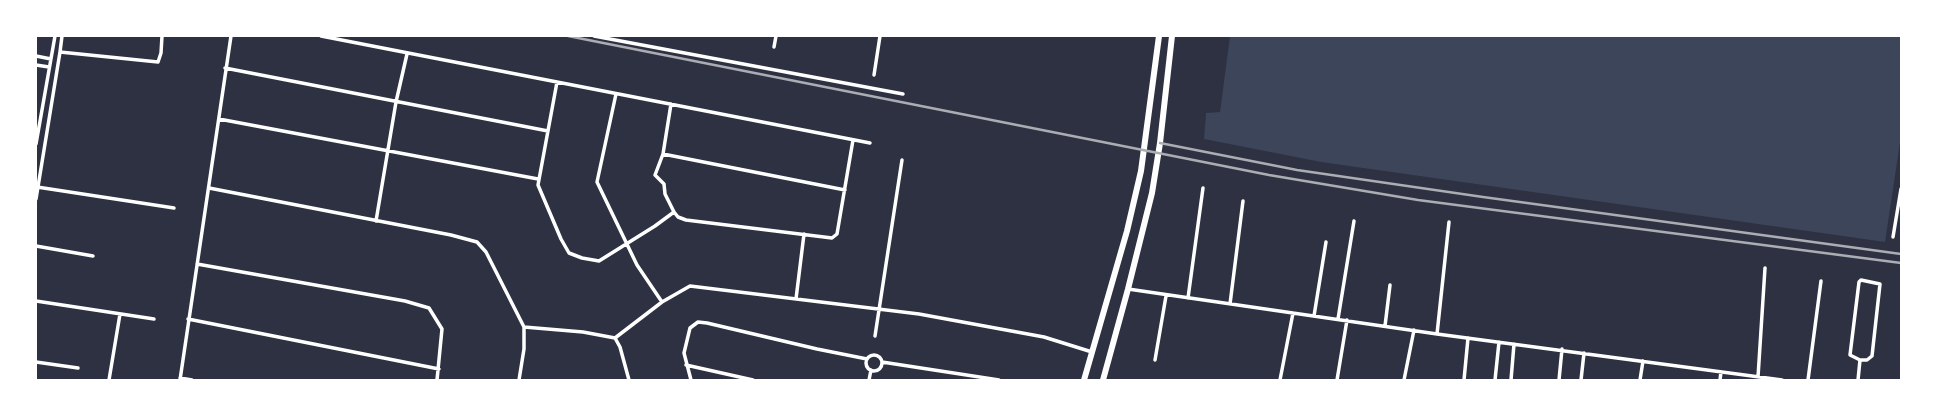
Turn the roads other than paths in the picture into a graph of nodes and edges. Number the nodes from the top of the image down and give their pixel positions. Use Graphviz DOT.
graph roads {
  1 [pos="55,36"];
  2 [pos="62,36"];
  3 [pos="162,36"];
  4 [pos="231,36"];
  5 [pos="321,36"];
  6 [pos="594,36"];
  7 [pos="776,36"];
  8 [pos="880,36"];
  9 [pos="1158,36"];
  10 [pos="1172,36"];
  11 [pos="774,47"];
  12 [pos="60,52"];
  13 [pos="407,54"];
  14 [pos="36,56"];
  15 [pos="51,59"];
  16 [pos="36,65"];
  17 [pos="49,67"];
  18 [pos="225,68"];
  19 [pos="874,75"];
  20 [pos="557,82"];
  21 [pos="616,94"];
  22 [pos="903,94"];
  23 [pos="396,102"];
  24 [pos="670,104"];
  25 [pos="219,119"];
  26 [pos="548,131"];
  27 [pos="853,140"];
  28 [pos="870,143"];
  29 [pos="36,144"];
  30 [pos="388,151"];
  31 [pos="663,154"];
  32 [pos="902,160"];
  33 [pos="538,179"];
  34 [pos="37,187"];
  35 [pos="209,188"];
  36 [pos="1203,188"];
  37 [pos="1901,189"];
  38 [pos="846,190"];
  39 [pos="36,199"];
  40 [pos="1243,201"];
  41 [pos="174,208"];
  42 [pos="674,212"];
  43 [pos="376,220"];
  44 [pos="1354,221"];
  45 [pos="1449,222"];
  46 [pos="804,234"];
  47 [pos="1893,237"];
  48 [pos="1326,242"];
  49 [pos="627,245"];
  50 [pos="36,246"];
  51 [pos="93,256"];
  52 [pos="197,264"];
  53 [pos="1765,268"];
  54 [pos="1822,281"];
  55 [pos="1390,285"];
  56 [pos="1128,290"];
  57 [pos="1166,296"];
  58 [pos="1188,298"];
  59 [pos="796,299"];
  60 [pos="36,301"];
  61 [pos="662,302"];
  62 [pos="1230,304"];
  63 [pos="878,308"];
  64 [pos="1293,313"];
  65 [pos="120,314"];
  66 [pos="1314,316"];
  67 [pos="154,319"];
  68 [pos="188,319"];
  69 [pos="1338,319"];
  70 [pos="1347,320"];
  71 [pos="1385,326"];
  72 [pos="524,327"];
  73 [pos="1414,330"];
  74 [pos="1437,334"];
  75 [pos="875,336"];
  76 [pos="615,338"];
  77 [pos="1468,338"];
  78 [pos="1499,342"];
  79 [pos="1514,344"];
  80 [pos="1562,350"];
  81 [pos="1092,352"];
  82 [pos="1584,353"];
  83 [pos="867,359"];
  84 [pos="1155,360"];
  85 [pos="1860,360"];
  86 [pos="1643,361"];
  87 [pos="36,362"];
  88 [pos="882,362"];
  89 [pos="686,365"];
  90 [pos="78,368"];
  91 [pos="439,370"];
  92 [pos="871,370"];
  93 [pos="1721,372"];
  94 [pos="1758,377"];
  95 [pos="180,379"];
  96 [pos="1769,379"];
  97 [pos="109,380"];
  98 [pos="192,380"];
  99 [pos="437,380"];
  100 [pos="519,380"];
  101 [pos="629,380"];
  102 [pos="691,380"];
  103 [pos="753,380"];
  104 [pos="869,380"];
  105 [pos="999,380"];
  106 [pos="1084,380"];
  107 [pos="1103,380"];
  108 [pos="1280,380"];
  109 [pos="1337,380"];
  110 [pos="1404,380"];
  111 [pos="1464,380"];
  112 [pos="1495,380"];
  113 [pos="1511,380"];
  114 [pos="1559,380"];
  115 [pos="1581,380"];
  116 [pos="1640,380"];
  117 [pos="1720,380"];
  118 [pos="1782,380"];
  119 [pos="1808,380"];
  120 [pos="1858,380"];
  1 -- 15 [label="street"];
  2 -- 12 [label="street"];
  3 -- 12 [label="street"];
  4 -- 18 [label="street"];
  5 -- 13 [label="street"];
  6 -- 22 [label="street"];
  7 -- 11 [label="street"];
  8 -- 19 [label="street"];
  9 -- 81 [label="highway"];
  10 -- 56 [label="highway"];
  12 -- 34 [label="street"];
  13 -- 20 [label="street"];
  13 -- 23 [label="street"];
  14 -- 15 [label="street"];
  15 -- 17 [label="street"];
  16 -- 17 [label="street"];
  17 -- 29 [label="street"];
  18 -- 23 [label="street"];
  18 -- 25 [label="street"];
  20 -- 21 [label="street"];
  20 -- 26 [label="street"];
  21 -- 24 [label="street"];
  21 -- 49 [label="street"];
  23 -- 26 [label="street"];
  23 -- 30 [label="street"];
  24 -- 27 [label="street"];
  24 -- 31 [label="street"];
  25 -- 30 [label="street"];
  25 -- 35 [label="street"];
  26 -- 33 [label="street"];
  27 -- 28 [label="street"];
  27 -- 38 [label="street"];
  30 -- 33 [label="street"];
  30 -- 43 [label="street"];
  31 -- 38 [label="street"];
  31 -- 42 [label="street"];
  32 -- 63 [label="street"];
  33 -- 49 [label="street"];
  34 -- 39 [label="street"];
  34 -- 41 [label="street"];
  35 -- 43 [label="street"];
  35 -- 52 [label="street"];
  36 -- 58 [label="street"];
  37 -- 47 [label="street"];
  38 -- 46 [label="street"];
  40 -- 62 [label="street"];
  42 -- 46 [label="street"];
  42 -- 49 [label="street"];
  43 -- 72 [label="street"];
  44 -- 69 [label="street"];
  45 -- 74 [label="street"];
  46 -- 59 [label="street"];
  48 -- 66 [label="street"];
  49 -- 61 [label="street"];
  50 -- 51 [label="street"];
  52 -- 68 [label="street"];
  52 -- 91 [label="street"];
  53 -- 94 [label="street"];
  54 -- 119 [label="street"];
  55 -- 71 [label="street"];
  56 -- 57 [label="street"];
  56 -- 107 [label="highway"];
  57 -- 58 [label="street"];
  57 -- 84 [label="street"];
  58 -- 62 [label="street"];
  59 -- 61 [label="street"];
  59 -- 63 [label="street"];
  60 -- 65 [label="street"];
  61 -- 76 [label="street"];
  62 -- 64 [label="street"];
  63 -- 75 [label="street"];
  63 -- 81 [label="street"];
  64 -- 66 [label="street"];
  64 -- 108 [label="street"];
  65 -- 67 [label="street"];
  65 -- 97 [label="street"];
  66 -- 69 [label="street"];
  68 -- 91 [label="street"];
  68 -- 95 [label="street"];
  69 -- 70 [label="street"];
  70 -- 71 [label="street"];
  70 -- 109 [label="street"];
  71 -- 73 [label="street"];
  72 -- 76 [label="street"];
  72 -- 100 [label="street"];
  73 -- 74 [label="street"];
  73 -- 110 [label="street"];
  74 -- 77 [label="street"];
  76 -- 101 [label="street"];
  77 -- 78 [label="street"];
  77 -- 111 [label="street"];
  78 -- 79 [label="street"];
  78 -- 112 [label="street"];
  79 -- 80 [label="street"];
  79 -- 113 [label="street"];
  80 -- 82 [label="street"];
  80 -- 114 [label="street"];
  81 -- 106 [label="highway"];
  82 -- 86 [label="street"];
  82 -- 115 [label="street"];
  83 -- 88 [label="street"];
  83 -- 89 [label="street"];
  83 -- 92 [label="street"];
  85 -- 85 [label="street"];
  85 -- 120 [label="street"];
  86 -- 93 [label="street"];
  86 -- 116 [label="street"];
  87 -- 90 [label="street"];
  88 -- 92 [label="street"];
  88 -- 105 [label="street"];
  89 -- 102 [label="street"];
  89 -- 103 [label="street"];
  91 -- 99 [label="street"];
  92 -- 104 [label="street"];
  93 -- 94 [label="street"];
  93 -- 117 [label="street"];
  94 -- 96 [label="street"];
  95 -- 98 [label="street"];
  96 -- 118 [label="street"];
}
